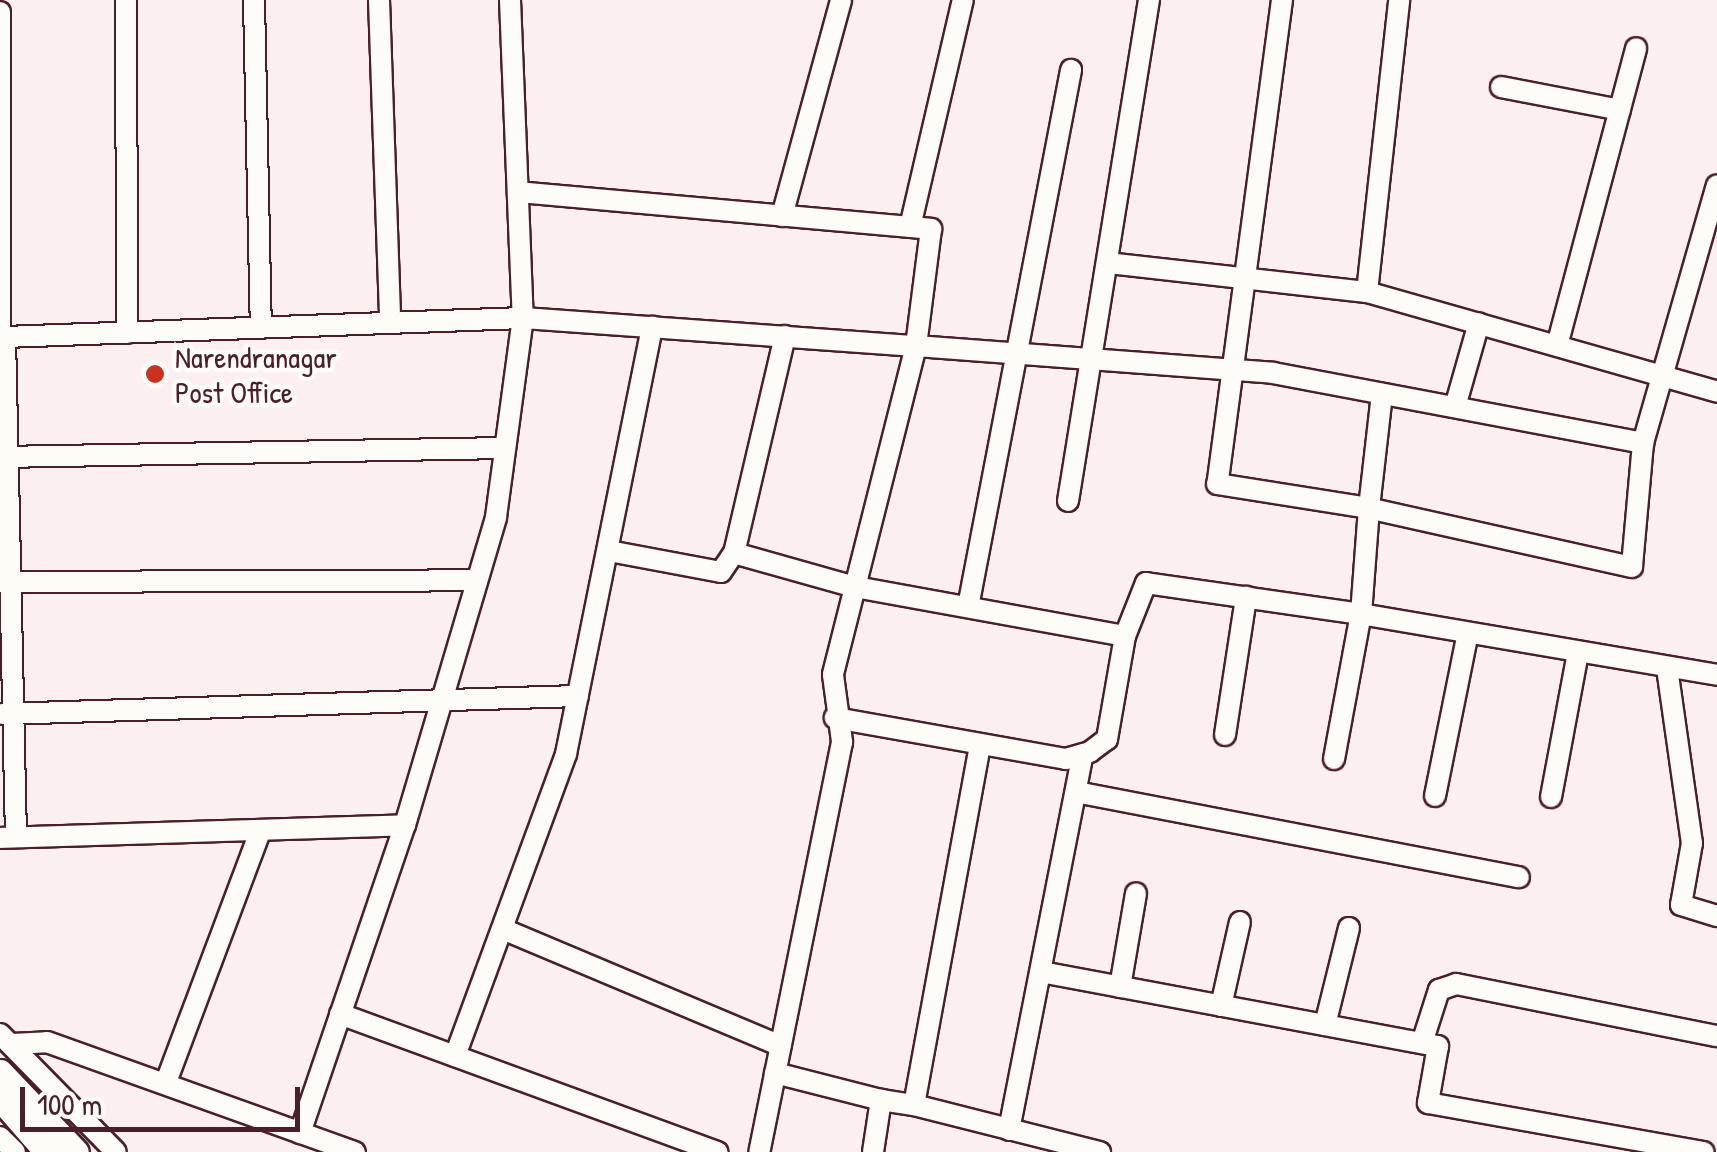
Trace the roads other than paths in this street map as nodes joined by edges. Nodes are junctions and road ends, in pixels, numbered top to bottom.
1 (126, 0) edge
2 (254, 0) edge
3 (379, 0) edge
4 (510, 0) edge
5 (841, 0) edge
6 (963, 0) edge
7 (1149, 0) edge
8 (1282, 0) edge
9 (1399, 0) edge
10 (0, 12) edge
11 (1636, 48) dead end
12 (1071, 70) dead end
13 (1500, 87) dead end
14 (1620, 110) junction
15 (1717, 185) edge
16 (518, 192) junction
17 (782, 216) junction
18 (910, 227) junction
19 (1108, 263) junction
20 (1246, 278) junction
21 (1367, 292) junction
22 (523, 318) junction
23 (390, 323) junction
24 (1479, 323) junction
25 (652, 327) junction
26 (262, 328) junction
27 (127, 333) junction
28 (785, 336) junction
29 (3, 337) edge
30 (1558, 342) junction
31 (916, 346) junction
32 (1016, 353) junction
33 (1088, 359) junction
34 (1226, 369) junction
35 (1668, 376) junction
36 (1717, 392) edge
37 (1382, 394) junction
38 (1455, 408) junction
39 (1643, 443) junction
40 (505, 448) junction
41 (2, 457) edge
42 (1068, 500) dead end
43 (1369, 508) junction
44 (609, 552) junction
45 (734, 552) junction
46 (477, 580) junction
47 (3, 581) edge
48 (855, 587) junction
49 (1246, 597) junction
50 (968, 607) junction
51 (1361, 614) junction
52 (1468, 633) junction
53 (1124, 636) junction
54 (1578, 653) junction
55 (1667, 668) junction
56 (1717, 675) edge
57 (578, 696) junction
58 (442, 700) junction
59 (6, 714) edge
60 (835, 718) junction
61 (1226, 735) dead end
62 (980, 744) junction
63 (1083, 754) junction
64 (1334, 758) dead end
65 (1076, 792) junction
66 (1434, 796) dead end
67 (1550, 797) dead end
68 (405, 825) junction
69 (259, 834) junction
70 (8, 838) edge
71 (1519, 876) dead end
72 (1136, 892) dead end
73 (1717, 916) edge
74 (1240, 922) dead end
75 (1349, 928) dead end
76 (504, 930) junction
77 (1040, 972) junction
78 (1120, 987) junction
79 (1221, 1006) junction
80 (340, 1014) junction
81 (1325, 1025) junction
82 (1717, 1036) edge
83 (6, 1039) edge
84 (1422, 1043) junction
85 (781, 1046) junction
86 (455, 1056) junction
87 (0, 1072) edge
88 (776, 1074) junction
89 (166, 1082) junction
90 (0, 1098) edge
91 (881, 1100) junction
92 (914, 1105) junction
93 (1010, 1130) junction
94 (300, 1133) junction
95 (0, 1137) edge
96 (15, 1152) edge
97 (47, 1152) edge
98 (76, 1152) edge
99 (116, 1152) edge
100 (355, 1152) edge
101 (718, 1152) edge
102 (760, 1152) edge
103 (873, 1152) edge
104 (1100, 1152) edge
105 (1704, 1152) edge

1 - 27 street
2 - 26 street
3 - 23 street
4 - 16 street
5 - 17 street
6 - 18 street
7 - 19 street
8 - 20 street
9 - 21 street
10 - 29 street
11 - 14 street
12 - 32 street
13 - 14 street
14 - 30 street
15 - 35 street
16 - 17 street
16 - 22 street
17 - 18 street
18 - 31 street
19 - 20 street
19 - 33 street
20 - 21 street
20 - 34 street
21 - 24 street
22 - 23 street
22 - 25 street
22 - 40 street
23 - 26 street
24 - 30 street
24 - 38 street
25 - 28 street
25 - 44 street
26 - 27 street
27 - 29 street
28 - 31 street
28 - 45 street
29 - 41 street
30 - 35 street
31 - 32 street
31 - 48 street
32 - 33 street
32 - 50 street
33 - 34 street
33 - 42 street
34 - 37 street
34 - 43 street
35 - 36 street
35 - 39 street
37 - 38 street
37 - 43 street
38 - 39 street
39 - 43 street
40 - 41 street
40 - 46 street
41 - 47 street
43 - 51 street
44 - 45 street
44 - 57 street
45 - 48 street
46 - 47 street
46 - 58 street
47 - 59 street
48 - 50 street
48 - 60 street
49 - 51 street
49 - 53 street
49 - 61 street
50 - 53 street
51 - 52 street
51 - 64 street
52 - 54 street
52 - 66 street
53 - 63 street
54 - 55 street
54 - 67 street
55 - 56 street
55 - 73 street
57 - 58 street
57 - 76 street
58 - 59 street
58 - 68 street
59 - 70 street
60 - 62 street
60 - 85 street
62 - 63 street
62 - 92 street
63 - 65 street
65 - 71 street
65 - 77 street
68 - 69 street
68 - 80 street
69 - 70 street
69 - 89 street
72 - 78 street
74 - 79 street
75 - 81 street
76 - 85 street
76 - 86 street
77 - 78 street
77 - 93 street
78 - 79 street
79 - 81 street
80 - 86 street
80 - 94 street
81 - 84 street
82 - 84 street
83 - 89 street
83 - 99 street
84 - 105 street
85 - 88 street
86 - 101 street
87 - 98 main road
88 - 91 street
88 - 102 street
89 - 94 street
90 - 97 main road
91 - 92 street
91 - 103 street
92 - 93 street
93 - 104 street
94 - 100 street
95 - 96 street

